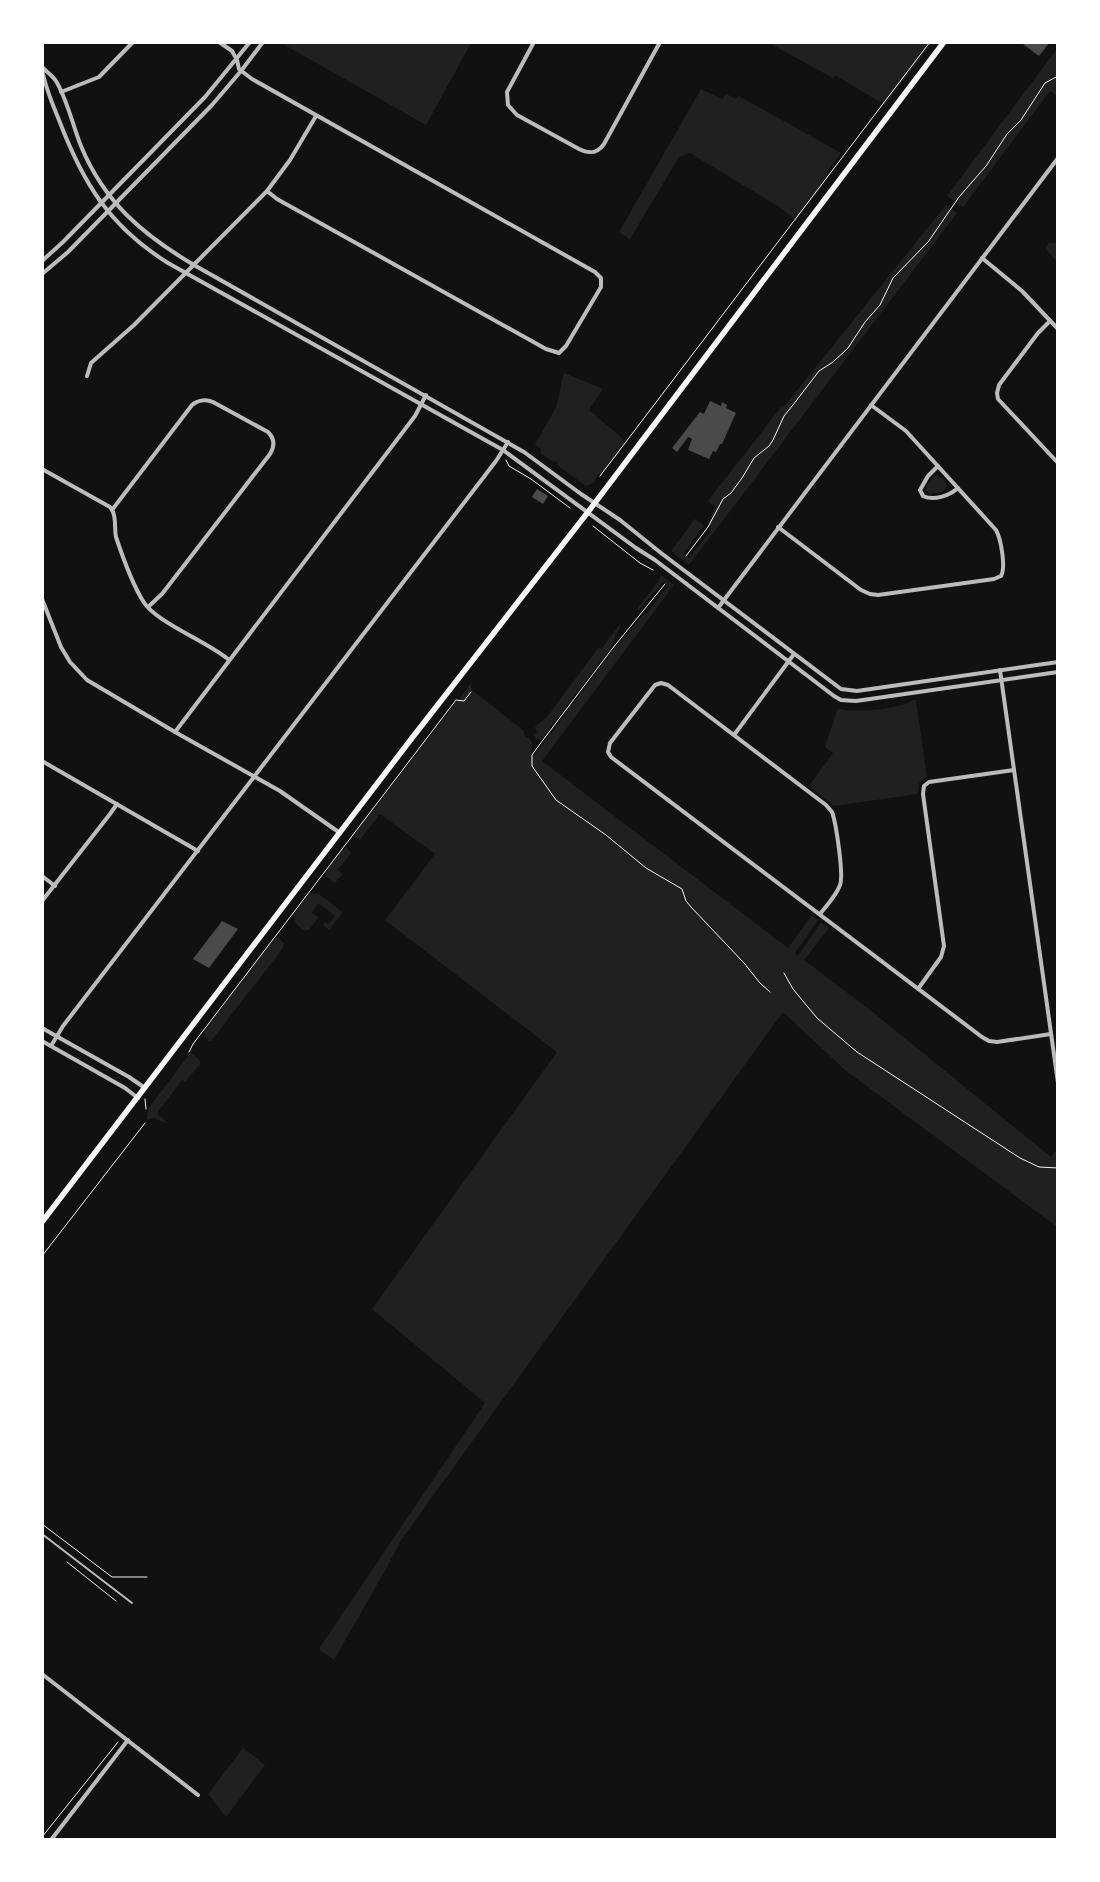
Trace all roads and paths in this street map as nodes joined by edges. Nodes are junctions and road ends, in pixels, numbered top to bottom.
1 (133, 42) edge
2 (219, 42) edge
3 (250, 42) edge
4 (263, 42) edge
5 (534, 42) edge
6 (660, 42) edge
7 (930, 42) edge
8 (944, 42) edge
9 (237, 60) junction
10 (42, 68) edge
11 (241, 71) junction
12 (1058, 76) edge
13 (61, 92) junction
14 (316, 116) junction
15 (1058, 158) edge
16 (267, 191) junction
17 (109, 195) junction
18 (101, 203) junction
19 (116, 203) junction
20 (108, 212) junction
21 (982, 258) junction
22 (42, 260) edge
23 (194, 265) junction
24 (187, 272) junction
25 (42, 274) edge
26 (1050, 321) junction
27 (1058, 329) edge
28 (87, 376) dead end
29 (426, 395) junction
30 (421, 404) junction
31 (871, 404) junction
32 (508, 442) junction
33 (503, 450) junction
34 (505, 459) dead end
35 (1058, 463) edge
36 (938, 466) junction
37 (42, 469) edge
38 (600, 476) dead end
39 (958, 488) junction
40 (595, 503) junction
41 (570, 508) dead end
42 (112, 510) junction
43 (588, 512) junction
44 (593, 526) dead end
45 (778, 527) junction
46 (686, 556) dead end
47 (653, 570) dead end
48 (665, 584) dead end
49 (42, 599) edge
50 (724, 600) junction
51 (148, 607) junction
52 (718, 608) junction
53 (794, 654) junction
54 (229, 660) junction
55 (788, 662) junction
56 (1058, 662) edge
57 (1000, 670) junction
58 (1058, 672) edge
59 (1001, 680) junction
60 (471, 692) dead end
61 (175, 732) junction
62 (734, 735) junction
63 (42, 761) edge
64 (1014, 770) junction
65 (255, 777) junction
66 (117, 804) junction
67 (340, 833) junction
68 (198, 851) junction
69 (42, 876) edge
70 (55, 886) junction
71 (42, 901) edge
72 (820, 914) junction
73 (784, 972) dead end
74 (918, 989) junction
75 (770, 992) dead end
76 (42, 1028) edge
77 (1050, 1034) junction
78 (57, 1036) junction
79 (42, 1041) edge
80 (51, 1046) junction
81 (189, 1052) dead end
82 (1058, 1083) edge
83 (145, 1088) junction
84 (138, 1098) junction
85 (145, 1123) dead end
86 (1058, 1168) edge
87 (42, 1222) edge
88 (42, 1256) edge
89 (42, 1524) edge
90 (42, 1534) edge
91 (67, 1562) dead end
92 (148, 1577) dead end
93 (116, 1601) dead end
94 (132, 1603) dead end
95 (42, 1674) edge
96 (128, 1740) junction
97 (116, 1743) dead end
98 (198, 1795) dead end
99 (42, 1838) edge
100 (50, 1840) edge

1 - 13 street
2 - 9 street
3 - 9 street
4 - 11 street
5 - 6 street
7 - 38 path
8 - 40 main road
9 - 11 street
9 - 17 street
10 - 13 street
10 - 18 street
11 - 14 street
11 - 19 street
12 - 46 path
13 - 17 street
14 - 16 street
14 - 16 street
15 - 21 street
16 - 23 street
17 - 18 street
17 - 19 street
18 - 20 street
18 - 22 street
19 - 20 street
19 - 23 street
20 - 24 street
20 - 25 street
21 - 26 street
21 - 31 street
23 - 24 street
23 - 29 street
24 - 28 street
24 - 30 street
26 - 27 street
26 - 35 street
29 - 30 street
29 - 32 street
30 - 33 street
30 - 54 street
31 - 36 street
31 - 45 street
32 - 33 street
32 - 40 street
33 - 43 street
33 - 65 street
34 - 41 path
36 - 39 street
36 - 39 street
37 - 42 street
39 - 45 street
40 - 43 main road
40 - 50 street
42 - 51 street
42 - 51 street
43 - 52 street
43 - 67 main road
44 - 47 path
45 - 50 street
48 - 75 path
49 - 61 street
50 - 52 street
50 - 53 street
51 - 54 street
52 - 55 street
53 - 55 street
53 - 57 street
54 - 61 street
55 - 59 street
55 - 62 street
56 - 57 street
57 - 59 street
58 - 59 street
59 - 64 street
60 - 81 path
61 - 65 street
62 - 72 street
62 - 72 street
63 - 66 street
64 - 74 street
64 - 77 street
65 - 67 street
65 - 68 street
66 - 68 street
66 - 70 street
67 - 83 main road
68 - 78 street
69 - 70 street
70 - 71 street
72 - 74 street
73 - 86 path
74 - 77 street
76 - 78 street
77 - 82 street
78 - 80 street
78 - 83 street
79 - 80 street
80 - 84 street
83 - 84 main road
84 - 87 main road
85 - 88 path
89 - 92 path
90 - 94 lane
91 - 93 path
95 - 96 street
96 - 98 street
96 - 100 street
97 - 99 path

